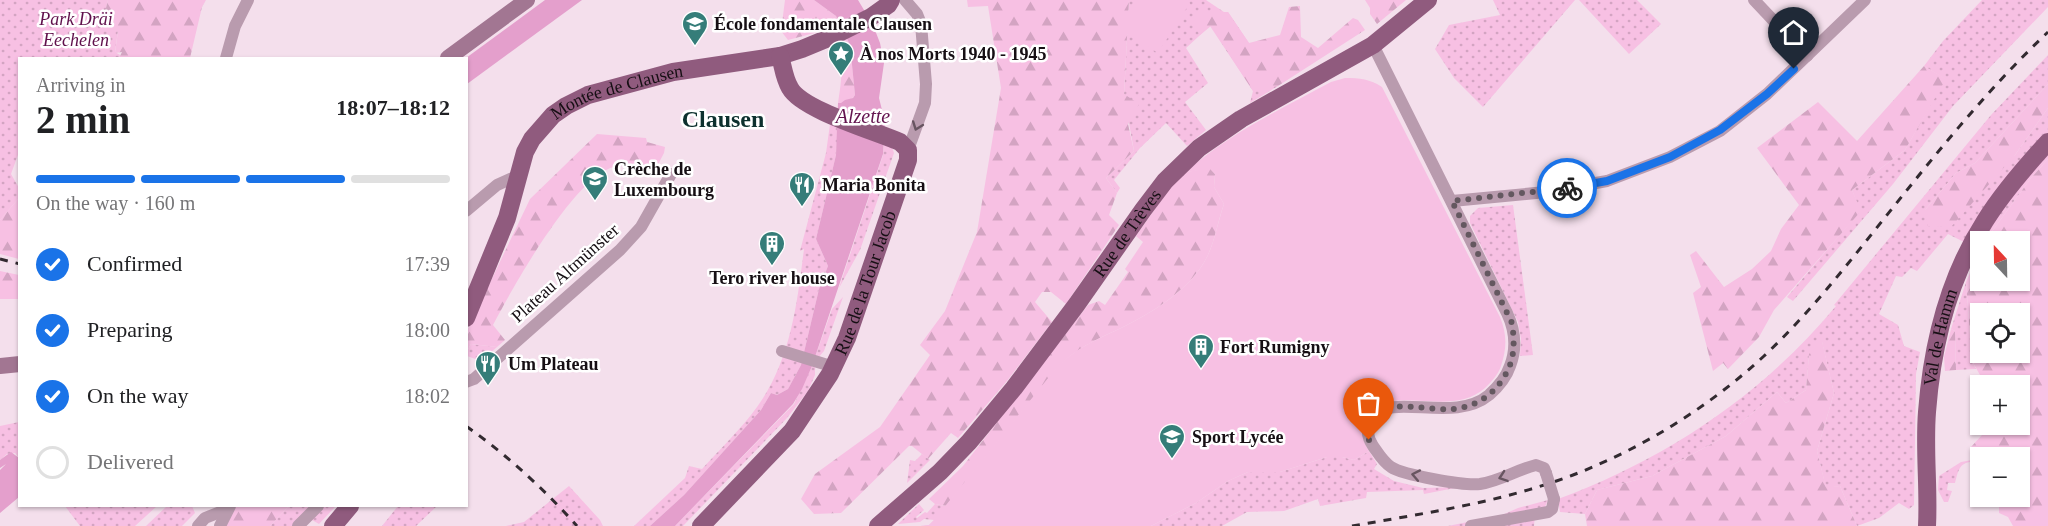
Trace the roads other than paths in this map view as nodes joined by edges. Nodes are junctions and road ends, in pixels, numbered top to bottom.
1 (248, 0) edge
2 (526, 0) edge
3 (891, 0) edge
4 (905, 0) edge
5 (1428, 0) edge
6 (1754, 0) edge
7 (1865, 0) edge
8 (509, 5) edge
9 (1373, 45) junction
10 (780, 56) junction
11 (1807, 56) junction
12 (226, 57) edge
13 (448, 57) edge
14 (2048, 142) edge
15 (908, 150) junction
16 (671, 174) dead end
17 (517, 176) junction
18 (1452, 201) junction
19 (468, 209) edge
20 (468, 313) edge
21 (783, 351) dead end
22 (18, 364) edge
23 (825, 364) junction
24 (0, 366) edge
25 (468, 381) edge
26 (229, 507) edge
27 (317, 507) edge
28 (349, 507) edge
29 (198, 526) edge
30 (220, 526) edge
31 (298, 526) edge
32 (333, 526) edge
33 (701, 526) edge
34 (878, 526) edge
35 (1471, 526) edge
36 (1927, 526) edge

1 - 12 street
2 - 8 main road
3 - 10 main road, Montée de Clausen
4 -> 15 street, Rue de la Tour Jacob
5 - 9 main road, Rue de Trèves
6 - 11 street
7 - 11 street
8 - 13 main road
9 - 18 street
9 - 34 main road, Rue de Trèves
10 - 15 main road
10 - 17 main road, Montée de Clausen
11 - 18 street
14 - 36 main road, Val de Hamm
15 - 23 main road, Rue de la Tour Jacob
16 - 25 street, Plateau Altmünster
17 - 19 street
17 - 20 main road, Montée de Clausen
35 -> 18 street, bridge
21 - 23 street
22 - 24 main road
23 - 33 main road, Rue de la Tour Jacob
26 - 29 street
26 - 30 street
27 - 31 street
28 - 32 main road

